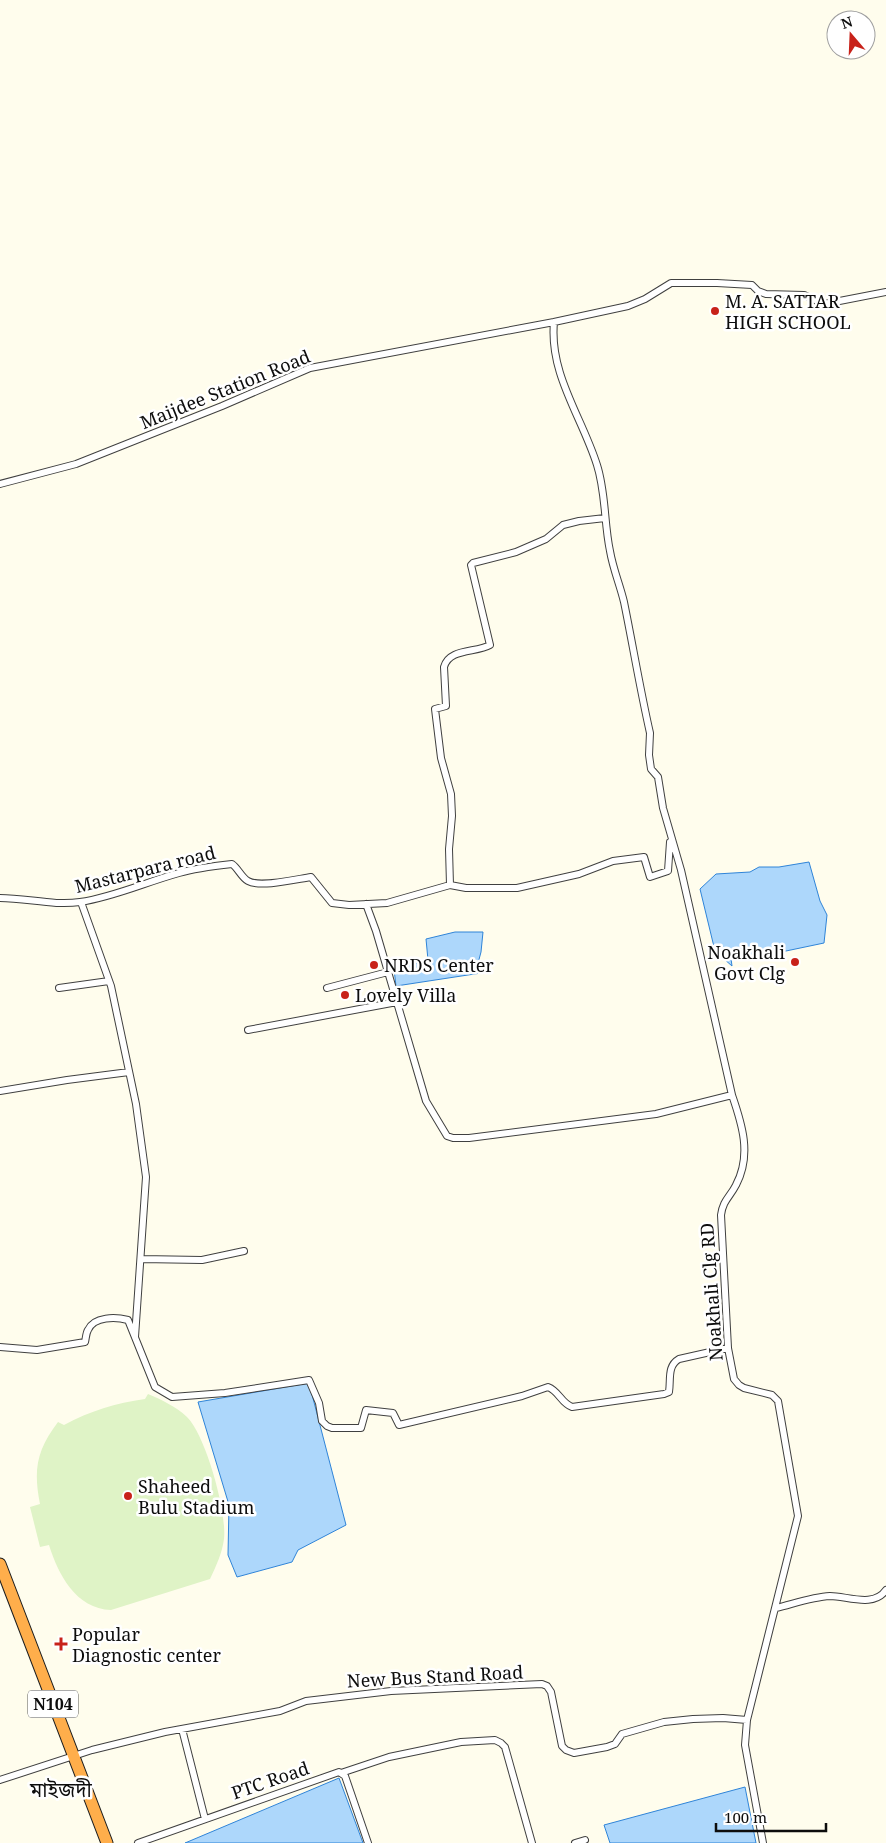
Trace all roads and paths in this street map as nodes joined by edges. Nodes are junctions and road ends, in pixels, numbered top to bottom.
1 (886, 292) edge
2 (554, 322) junction
3 (0, 484) edge
4 (605, 518) junction
5 (670, 836) junction
6 (450, 885) junction
7 (0, 898) edge
8 (81, 902) junction
9 (366, 904) junction
10 (388, 972) junction
11 (109, 981) junction
12 (58, 988) dead end
13 (328, 988) dead end
14 (397, 1002) junction
15 (248, 1030) dead end
16 (129, 1072) junction
17 (0, 1090) edge
18 (732, 1094) junction
19 (244, 1251) dead end
20 (141, 1259) junction
21 (135, 1338) junction
22 (0, 1347) edge
23 (728, 1348) junction
24 (0, 1564) edge
25 (886, 1590) edge
26 (776, 1608) junction
27 (747, 1720) junction
28 (182, 1729) junction
29 (73, 1755) junction
30 (341, 1773) junction
31 (0, 1780) edge
32 (205, 1819) junction
33 (586, 1840) dead end
34 (107, 1843) edge
35 (138, 1843) edge
36 (368, 1843) edge
37 (532, 1843) edge
38 (575, 1843) edge
39 (763, 1843) edge

1 - 2 street, Maijdee Station Road
2 - 3 street, Maijdee Station Road
2 - 4 street
4 - 5 street
4 - 6 street
5 - 6 street, Mastarpara road
5 - 18 street, Noakhali Clg RD
6 - 9 street, Mastarpara road
7 - 8 street, Mastarpara road
8 - 9 street, Mastarpara road
8 - 11 street
9 - 10 street
10 - 13 street
10 - 14 street
11 - 12 street
11 - 16 street
14 - 15 street
14 - 18 street
16 - 17 street
16 - 20 street
18 - 23 street, Noakhali Clg RD
19 - 20 street
20 - 21 street
21 - 22 street
21 - 23 street
23 - 26 street, Noakhali Clg RD
24 - 29 highway, N104
25 - 26 street
26 - 27 street, Noakhali Clg RD
27 - 28 street, New Bus Stand Road
27 - 39 street, Noakhali Clg RD
28 - 29 street, New Bus Stand Road
28 - 32 street
29 - 31 street, New Bus Stand Road
29 - 34 highway, N104
30 - 32 street, PTC Road
30 - 36 street
30 - 37 street, PTC Road
32 - 35 street, PTC Road
33 - 38 street

